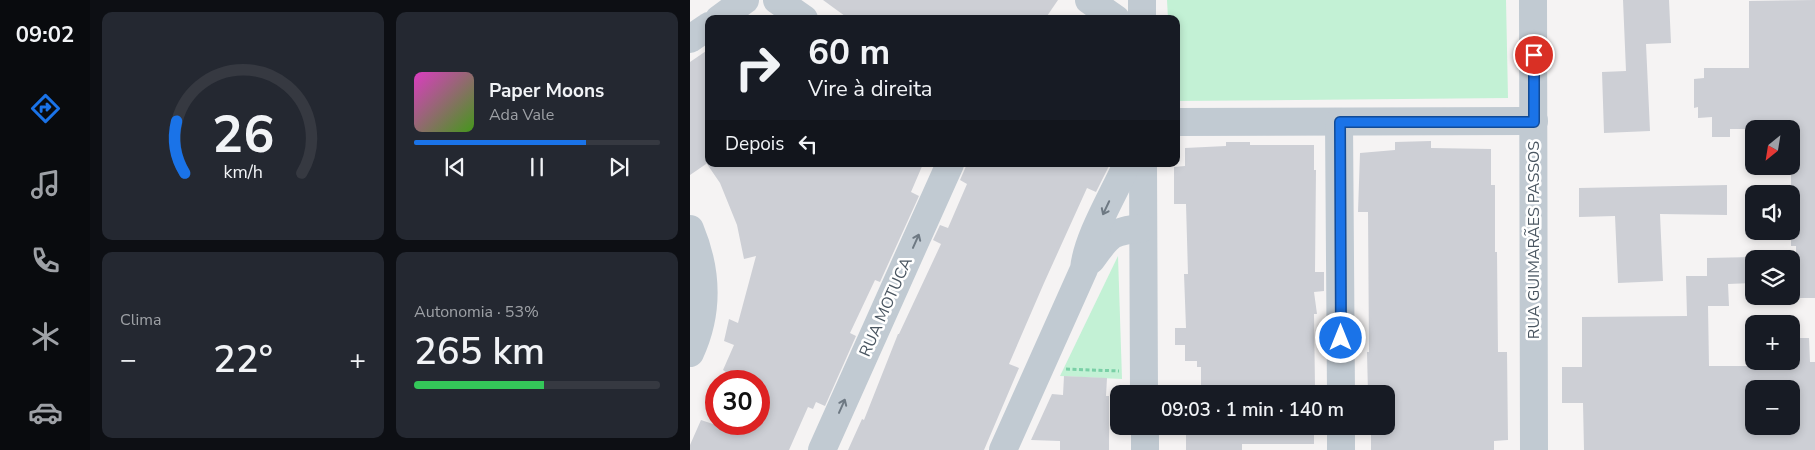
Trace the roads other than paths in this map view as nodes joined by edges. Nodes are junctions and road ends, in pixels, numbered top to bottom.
1 (745, 0) edge
2 (777, 0) edge
3 (1089, 0) edge
4 (1142, 0) edge
5 (1533, 0) edge
6 (724, 15) edge
7 (798, 15) edge
8 (1110, 15) edge
9 (1142, 15) edge
10 (705, 29) edge
11 (690, 39) edge
12 (1180, 122) edge
13 (1340, 122) junction
14 (1534, 122) junction
15 (949, 167) edge
16 (1126, 167) edge
17 (1143, 167) edge
18 (1142, 228) junction
19 (690, 230) edge
20 (1084, 269) junction
21 (690, 353) edge
22 (1144, 385) edge
23 (1341, 385) edge
24 (1145, 435) edge
25 (1341, 435) edge
26 (822, 450) edge
27 (1003, 450) edge
28 (1145, 450) edge
29 (1341, 450) edge
30 (1534, 450) edge

1 - 6 street
2 - 7 street
3 - 8 street
4 - 9 street
5 - 14 street, RUA GUIMARÃES PASSOS
10 - 11 street
12 - 13 street
13 - 14 street
13 - 23 street
14 - 30 street, RUA GUIMARÃES PASSOS
26 -> 15 street, RUA MOTUCA
16 -> 20 street
17 - 18 street
18 - 20 street
18 - 22 street
19 - 21 street
20 - 27 street
24 - 28 street
25 - 29 street

